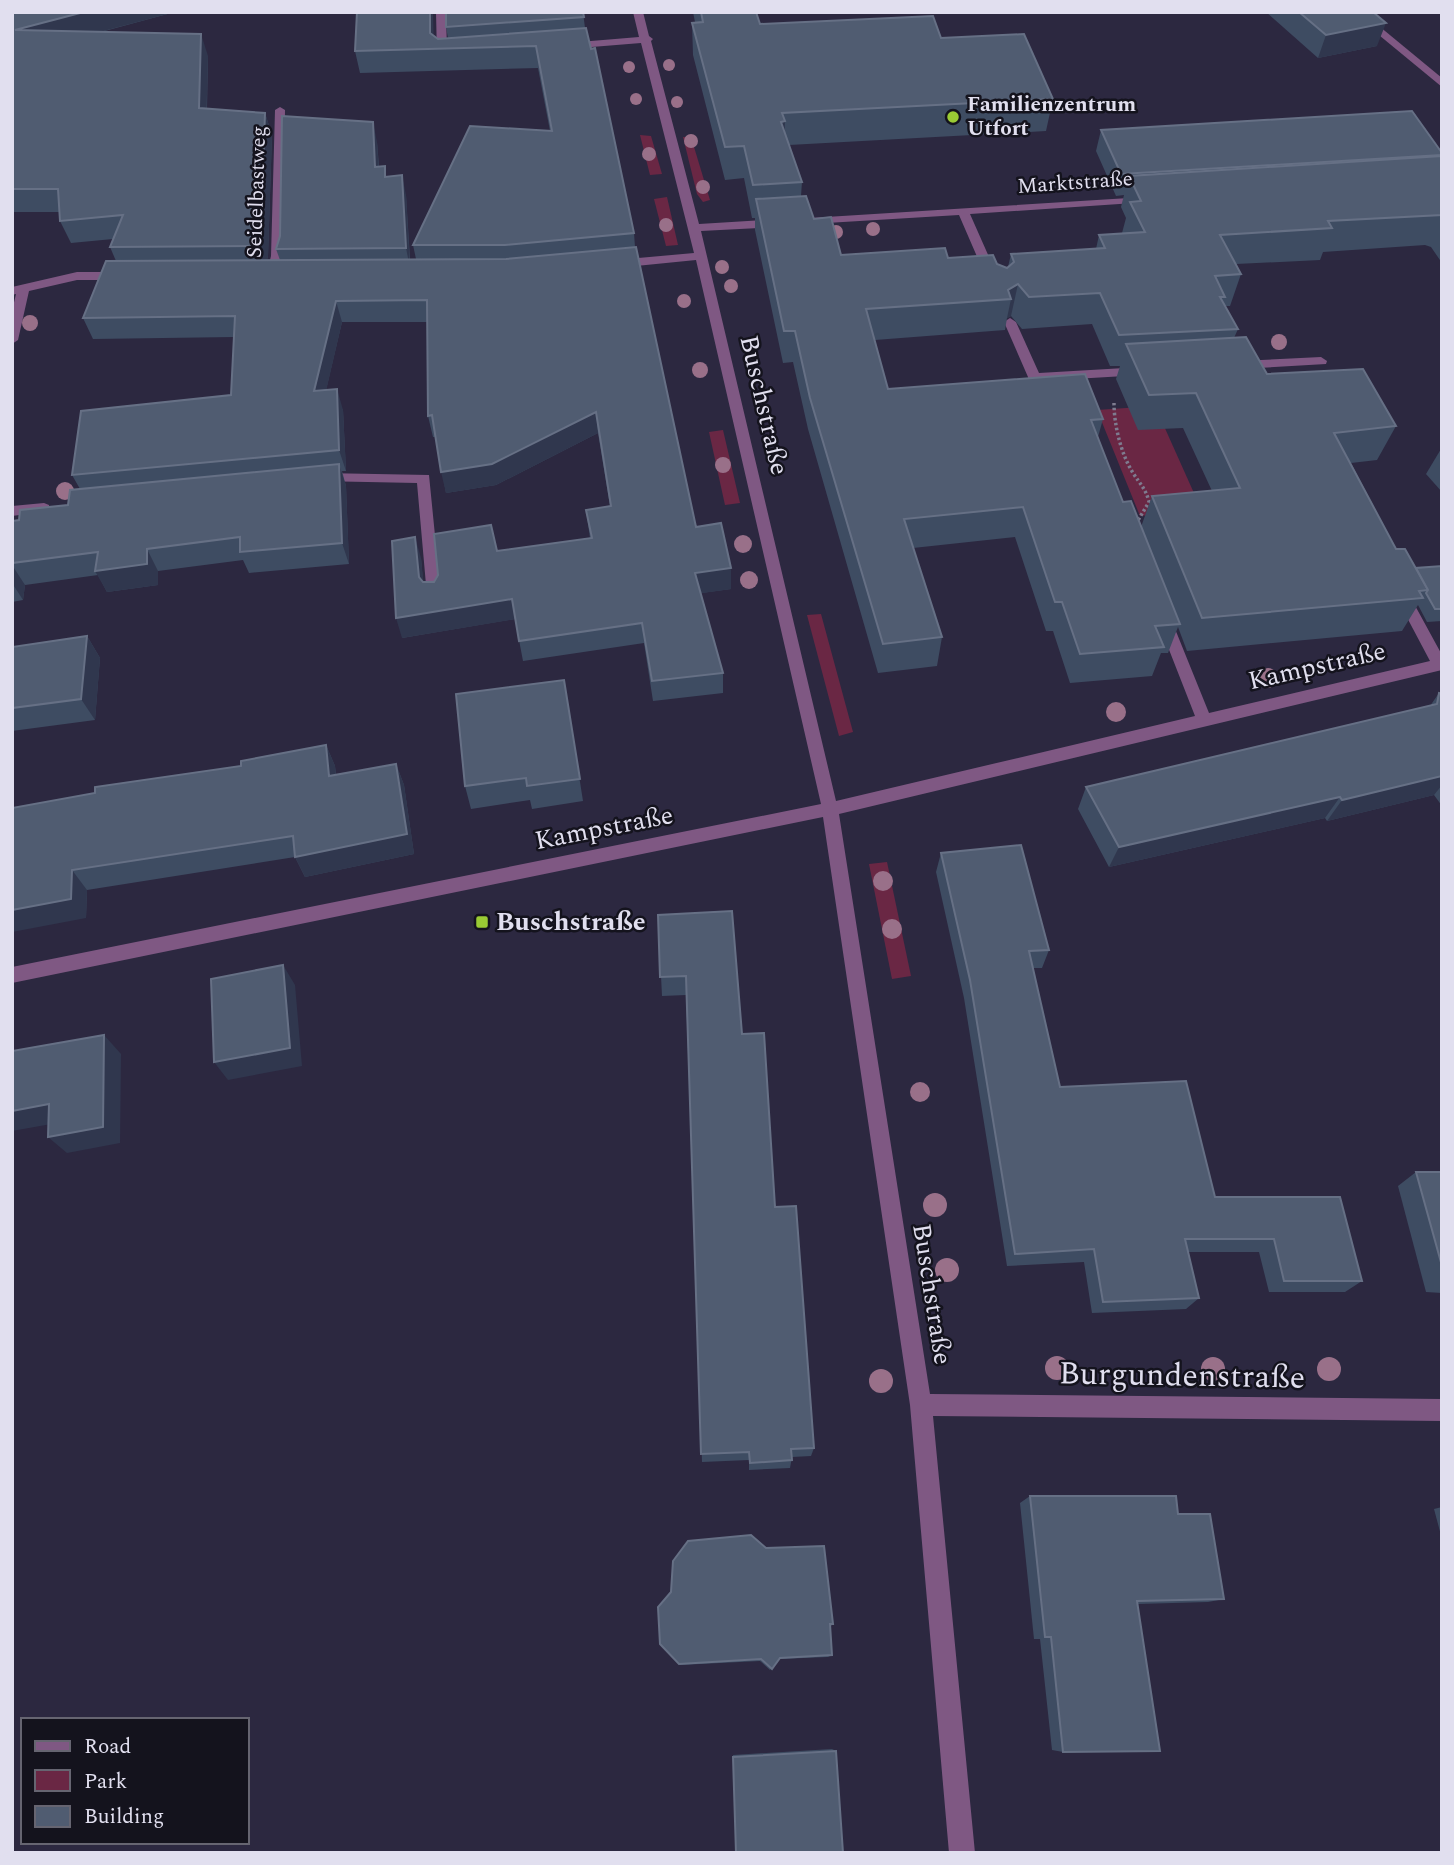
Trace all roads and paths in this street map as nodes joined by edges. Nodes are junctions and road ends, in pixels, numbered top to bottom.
1 (441, 12) edge
2 (638, 12) edge
3 (1356, 12) edge
4 (648, 39) junction
5 (552, 48) edge
6 (456, 54) edge
7 (1442, 84) edge
8 (279, 110) dead end
9 (1155, 199) edge
10 (963, 211) junction
11 (802, 221) edge
12 (788, 222) edge
13 (694, 228) junction
14 (700, 257) junction
15 (604, 265) edge
16 (133, 276) edge
17 (258, 276) edge
18 (272, 276) junction
19 (285, 276) edge
20 (18, 290) edge
21 (999, 293) edge
22 (1010, 322) edge
23 (12, 340) edge
24 (1321, 361) dead end
25 (1228, 366) edge
26 (1162, 370) edge
27 (1096, 373) junction
28 (1034, 377) junction
29 (1023, 396) edge
30 (312, 479) edge
31 (53, 507) edge
32 (12, 511) edge
33 (1131, 532) edge
34 (1392, 577) edge
35 (433, 596) edge
36 (1159, 605) edge
37 (1440, 664) edge
38 (1204, 720) junction
39 (830, 809) junction
40 (12, 975) edge
41 (921, 1405) junction
42 (1442, 1410) edge
43 (962, 1853) edge

1 - 6 street
2 - 4 street, Buschstraße
3 - 7 street
4 - 5 street
4 - 13 street, Buschstraße
8 - 18 street, Seidelbastweg
9 - 10 street, Marktstraße
10 - 11 street, Marktstraße
10 - 21 street
12 - 13 street
13 - 14 street, Buschstraße
14 - 15 street
14 - 39 street, Buschstraße
16 - 20 street
17 - 18 street
18 - 19 street
20 - 23 street
22 - 28 street
24 - 25 street
26 - 27 street
27 - 28 street
27 - 33 path
28 - 29 street
30 - 35 street
31 - 32 street
34 - 37 street
36 - 38 street
37 - 38 street, Kampstraße
38 - 39 street, Kampstraße
39 - 40 street, Kampstraße
39 - 41 street, Buschstraße
41 - 42 street, Burgundenstraße
41 - 43 street, Buschstraße

